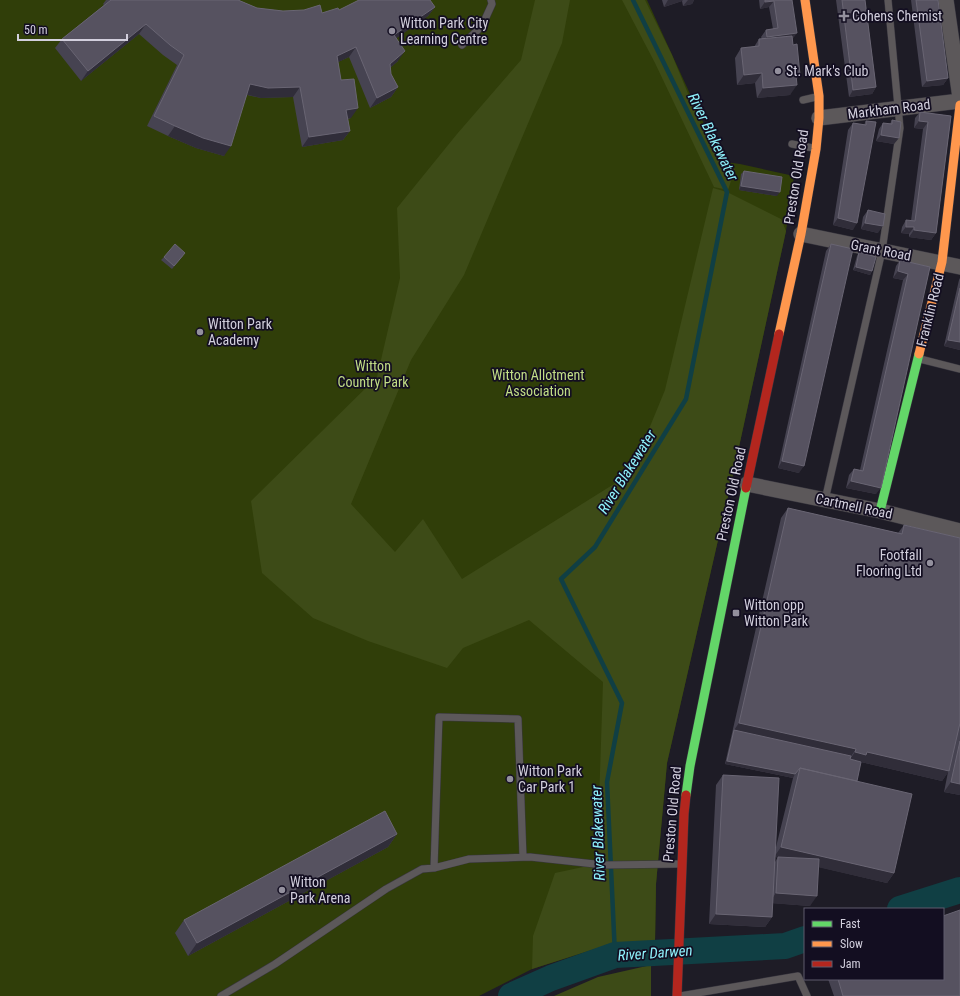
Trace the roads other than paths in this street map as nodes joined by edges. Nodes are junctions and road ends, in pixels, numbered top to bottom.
1 (491, 0) edge
2 (805, 0) edge
3 (888, 0) edge
4 (946, 0) edge
5 (462, 45) dead end
6 (819, 96) junction
7 (960, 98) edge
8 (803, 100) dead end
9 (960, 101) edge
10 (960, 105) edge
11 (898, 108) junction
12 (819, 118) junction
13 (792, 144) dead end
14 (816, 148) junction
15 (801, 234) junction
16 (882, 251) junction
17 (942, 262) junction
18 (960, 267) edge
19 (918, 358) junction
20 (960, 369) edge
21 (747, 484) junction
22 (825, 500) junction
23 (880, 511) junction
24 (960, 531) edge
25 (523, 857) junction
26 (682, 864) junction
27 (434, 868) junction
28 (221, 996) edge
29 (678, 996) edge
30 (807, 996) edge

1 - 5 lane
2 - 6 main road, Preston Old Road
3 - 11 lane
4 - 7 street
6 - 8 lane
6 - 12 main road, Preston Old Road
9 - 11 street, Markham Road
10 - 17 main road, Franklin Road
11 - 12 street, Markham Road
11 - 16 lane
12 - 14 main road, Preston Old Road
13 - 14 lane
14 - 15 main road, Preston Old Road
15 - 16 street, Grant Road
15 - 21 main road, Preston Old Road
16 - 17 street, Grant Road
16 - 22 lane
17 - 18 street, Grant Road
17 - 19 main road, Franklin Road
19 - 20 lane
19 - 23 main road, Franklin Road
21 - 22 street, Cartmell Road
21 - 26 main road, Preston Old Road
22 - 23 street, Cartmell Road
23 - 24 street, Cartmell Road
25 - 26 lane
25 - 27 lane
25 - 27 lane
26 - 29 main road, Preston Old Road
27 - 28 lane
29 - 30 lane

